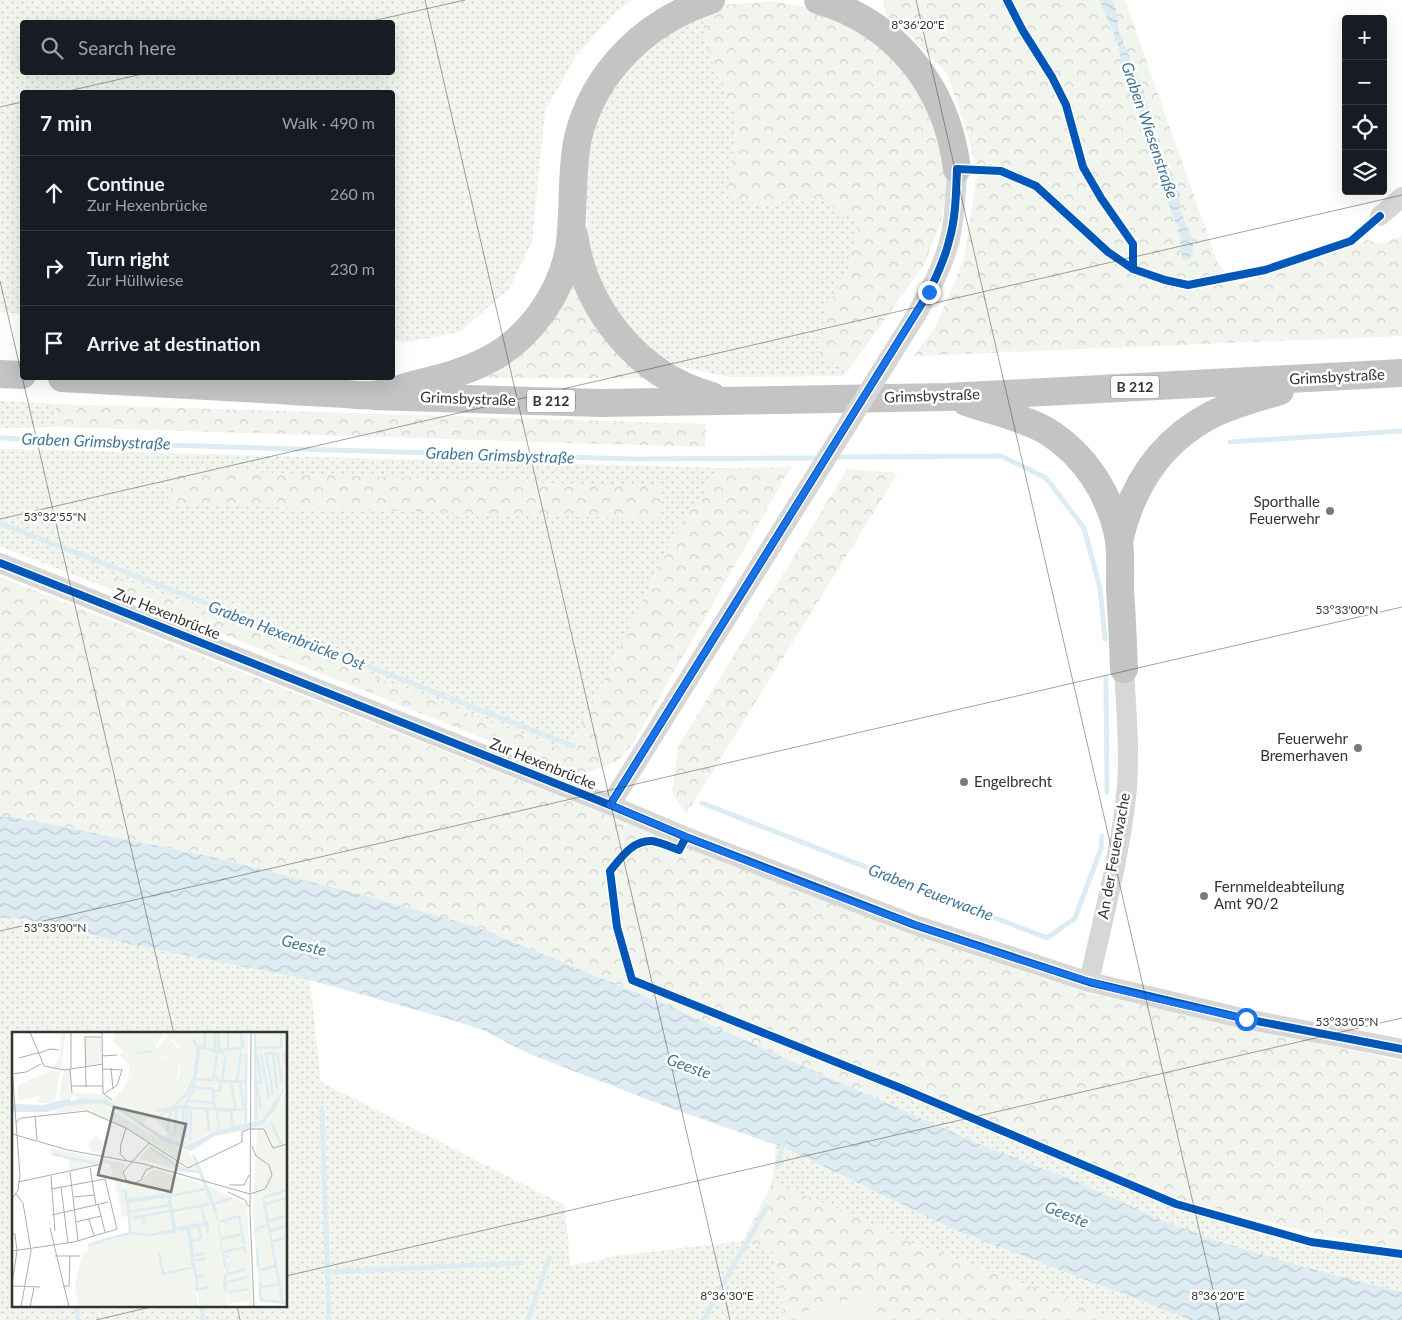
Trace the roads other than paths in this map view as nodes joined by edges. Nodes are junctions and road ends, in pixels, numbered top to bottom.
1 (711, 0) edge
2 (818, 0) edge
3 (957, 169) joint
4 (1402, 197) edge
5 (1380, 216) dead end
6 (572, 224) junction
7 (1402, 373) edge
8 (0, 374) edge
9 (20, 375) edge
10 (1322, 378) junction
11 (97, 380) edge
12 (373, 396) junction
13 (948, 397) junction
14 (730, 401) junction
15 (1119, 542) junction
16 (0, 563) edge
17 (1124, 669) joint
18 (610, 805) junction
19 (1089, 982) junction
20 (1402, 1050) edge

1 - 6 highway
2 - 3 highway
3 - 18 street, bridge
4 - 5 street
6 - 12 highway
6 - 14 highway
7 - 10 highway, Grimsbystraße / B 212
8 - 9 highway
10 - 13 highway, Grimsbystraße / B 212
10 - 15 highway
11 - 12 highway, B 212
12 - 14 highway, Grimsbystraße / B 212
13 - 14 highway, Grimsbystraße / B 212
13 - 15 highway
15 - 17 highway
16 - 18 street, Zur Hexenbrücke
17 - 19 street, An der Feuerwache
18 - 19 street, Zur Hexenbrücke
19 - 20 street, Zur Hexenbrücke

